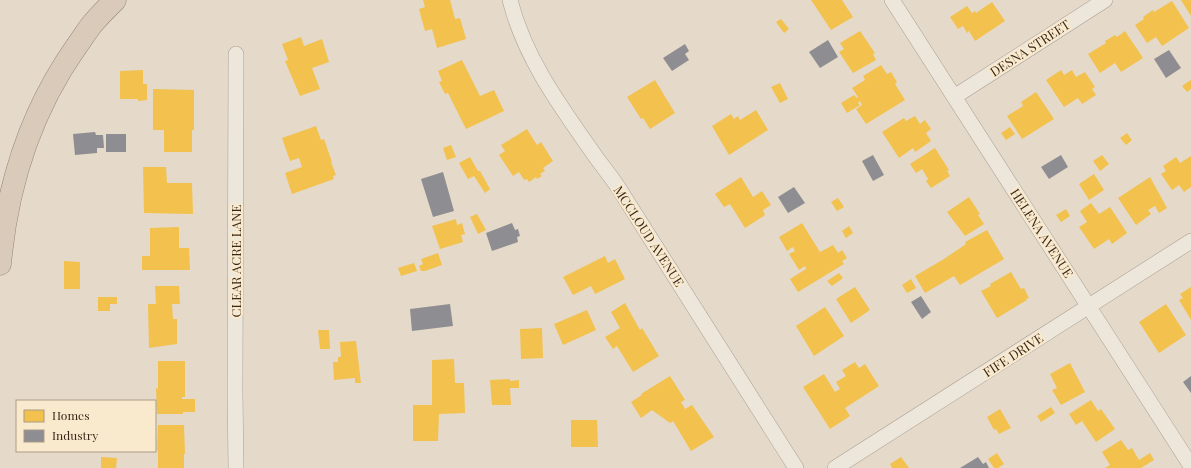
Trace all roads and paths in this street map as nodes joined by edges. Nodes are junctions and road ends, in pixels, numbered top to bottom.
1 (115, 0) edge
2 (510, 0) edge
3 (892, 0) edge
4 (1105, 0) edge
5 (236, 54) dead end
6 (954, 97) junction
7 (1191, 241) edge
8 (0, 264) edge
9 (1089, 307) junction
10 (1191, 466) edge
11 (236, 468) edge
12 (796, 468) edge
13 (835, 468) edge

1 - 8 highway
2 - 12 street, MCCLOUD AVENUE
3 - 6 street, HELENA AVENUE
4 - 6 street, DESNA STREET
5 - 11 street, CLEAR ACRE LANE
6 - 9 street, HELENA AVENUE
7 - 9 street, FIFE DRIVE
9 - 10 street, HELENA AVENUE
9 - 13 street, FIFE DRIVE

